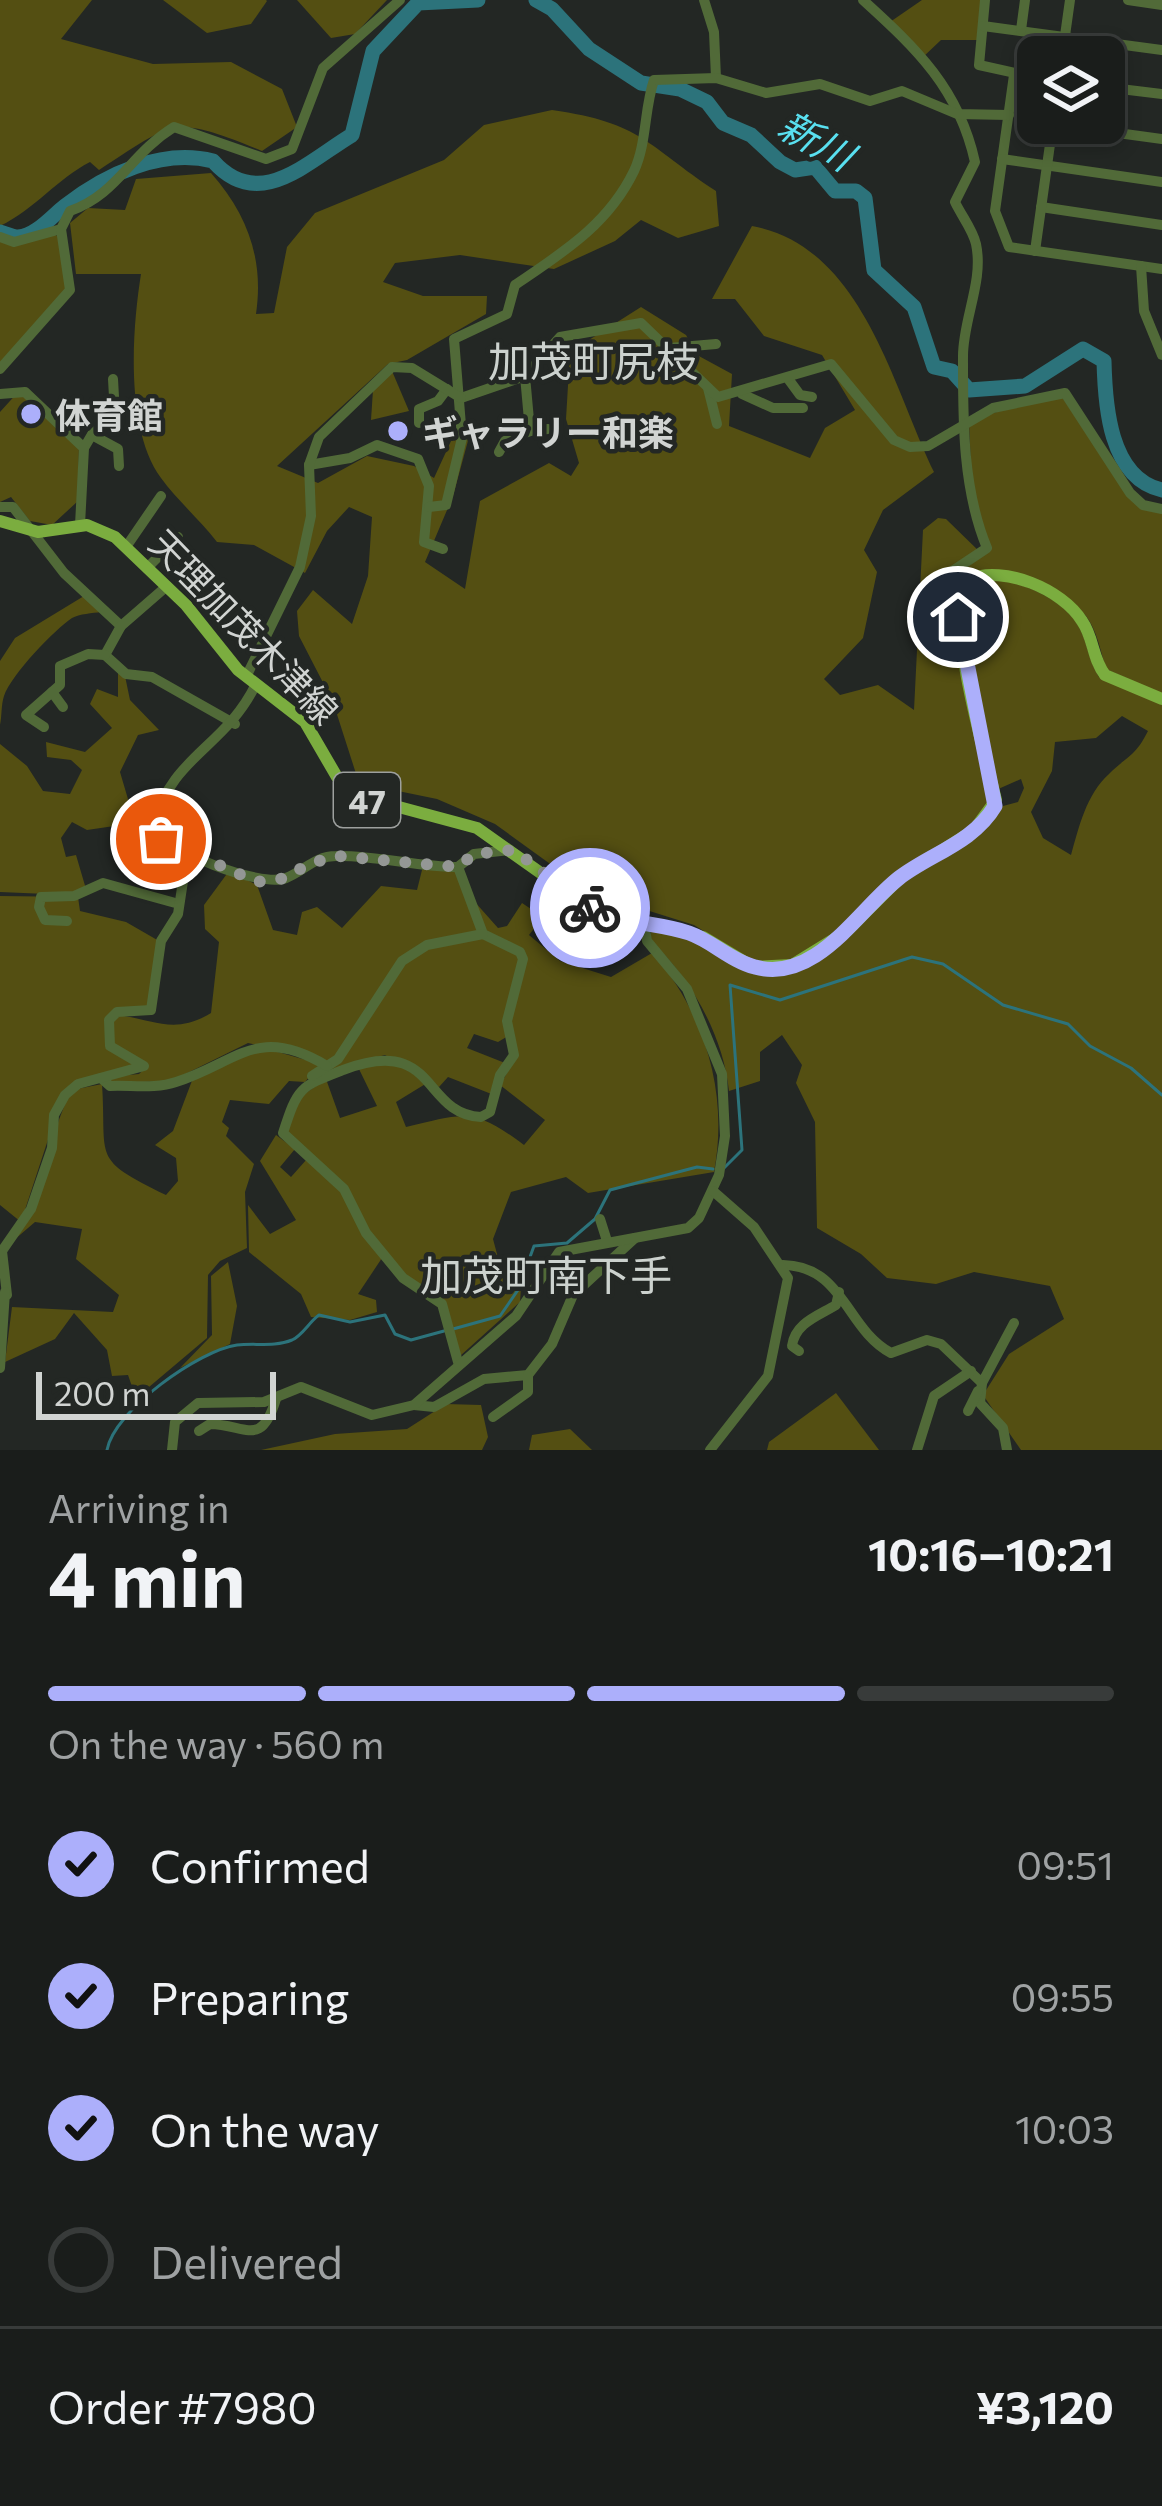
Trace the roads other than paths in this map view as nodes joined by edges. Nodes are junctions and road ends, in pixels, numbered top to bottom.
1 (400, 0) edge
2 (704, 0) edge
3 (863, 0) edge
4 (985, 0) edge
5 (1025, 0) edge
6 (1070, 0) edge
7 (1128, 0) edge
8 (1162, 5) edge
9 (983, 26) junction
10 (1021, 30) junction
11 (1065, 36) joint
12 (1125, 45) edge
13 (1162, 50) edge
14 (1014, 75) junction
15 (1017, 75) edge
16 (716, 78) junction
17 (1125, 90) edge
18 (1162, 94) edge
19 (964, 115) junction
20 (1009, 116) junction
21 (1125, 134) edge
22 (1162, 139) edge
23 (1049, 144) edge
24 (1002, 159) junction
25 (1046, 166) junction
26 (1162, 182) edge
27 (1041, 207) junction
28 (1162, 225) edge
29 (61, 230) junction
30 (0, 237) edge
31 (1034, 251) junction
32 (1142, 266) junction
33 (1162, 269) edge
34 (716, 344) dead end
35 (669, 349) junction
36 (1162, 355) edge
37 (0, 369) edge
38 (720, 372) dead end
39 (750, 372) dead end
40 (525, 376) junction
41 (113, 379) dead end
42 (789, 380) junction
43 (706, 382) junction
44 (447, 389) junction
45 (756, 389) junction
46 (0, 394) edge
47 (742, 394) junction
48 (461, 398) junction
49 (968, 421) junction
50 (419, 423) dead end
51 (717, 424) dead end
52 (548, 429) dead end
53 (530, 431) junction
54 (92, 435) junction
55 (84, 448) junction
56 (499, 452) dead end
57 (309, 465) junction
58 (119, 466) dead end
59 (161, 496) dead end
60 (0, 506) edge
61 (430, 507) junction
62 (1162, 509) edge
63 (0, 521) edge
64 (80, 524) junction
65 (38, 532) junction
66 (178, 537) dead end
67 (126, 547) junction
68 (443, 549) dead end
69 (148, 568) junction
70 (167, 586) junction
71 (956, 602) junction
72 (121, 626) junction
73 (105, 655) junction
74 (251, 681) junction
75 (52, 692) junction
76 (1162, 699) edge
77 (63, 707) dead end
78 (235, 724) junction
79 (44, 727) dead end
80 (514, 850) junction
81 (187, 855) junction
82 (458, 867) junction
83 (179, 904) junction
84 (67, 921) dead end
85 (644, 923) junction
86 (483, 934) junction
87 (327, 1066) junction
88 (101, 1078) junction
89 (308, 1082) junction
90 (713, 1191) junction
91 (600, 1219) dead end
92 (638, 1236) junction
93 (6, 1240) edge
94 (608, 1241) junction
95 (783, 1265) junction
96 (4, 1289) edge
97 (839, 1292) junction
98 (1014, 1323) dead end
99 (799, 1351) dead end
100 (458, 1362) junction
101 (0, 1368) edge
102 (970, 1371) junction
103 (528, 1375) junction
104 (982, 1383) junction
105 (275, 1399) junction
106 (414, 1405) junction
107 (968, 1411) dead end
108 (493, 1417) dead end
109 (199, 1430) dead end
110 (172, 1450) edge
111 (710, 1450) edge
112 (917, 1450) edge
113 (1007, 1450) edge

1 - 29 street
2 - 16 street
3 - 19 street
4 - 9 street
5 - 10 street
6 - 11 street
7 - 8 street
9 - 10 street
9 - 14 street
10 - 11 street
12 - 13 street
14 - 15 street
14 - 20 street
16 - 19 street
16 - 48 street
17 - 18 street
19 - 20 street
19 - 49 street
20 - 24 street
21 - 22 street
23 - 25 street
24 - 25 street
24 - 31 street
25 - 26 street
25 - 27 street
27 - 28 street
27 - 31 street
29 - 30 street
29 - 37 street
31 - 32 street
32 - 33 street
32 - 36 street
34 - 35 street
35 - 40 street
35 - 43 street
38 - 43 street
39 - 45 street
40 - 48 street
40 - 53 street
41 - 54 street
42 - 45 street
42 - 47 street
42 - 49 street
43 - 47 street
43 - 51 street
44 - 48 street
44 - 50 street
44 - 57 street
45 - 47 street
46 - 55 street
48 - 61 street
49 - 62 street
49 - 71 street
52 - 53 street
53 - 56 street
54 - 55 street
54 - 58 street
55 - 64 street
57 - 61 street
57 - 74 street
59 - 67 street
60 - 65 street
61 - 68 street
63 - 65 main road
64 - 65 main road
64 - 67 main road, 天理加茂木津線 / 47
65 - 72 street
66 - 69 street
67 - 69 main road, 天理加茂木津線 / 47
69 - 70 main road, 天理加茂木津線 / 47
70 - 72 street
70 - 74 main road, 天理加茂木津線 / 47
71 - 76 main road
71 - 85 main road, 天理加茂木津線 / 47
72 - 73 street
73 - 75 street
73 - 78 street
74 - 78 street
74 - 80 main road, 天理加茂木津線 / 47
75 - 77 street
75 - 79 street
78 - 81 street
80 - 82 street
80 - 85 main road, 天理加茂木津線 / 47
81 - 82 street
81 - 83 street
82 - 86 street
83 - 84 street
83 - 88 street
85 - 90 street
86 - 87 street
86 - 89 street
87 - 88 street
87 - 89 street
88 - 93 street
89 - 100 street
90 - 92 street
90 - 95 street
91 - 94 street
92 - 94 street
92 - 103 street
93 - 96 street
94 - 100 street
95 - 97 street
95 - 111 street
96 - 101 street
97 - 99 street
97 - 102 street
98 - 104 street
100 - 106 street
102 - 104 street
102 - 112 street
103 - 106 street
103 - 108 street
104 - 107 street
104 - 113 street
105 - 106 street
105 - 109 street
105 - 110 street

